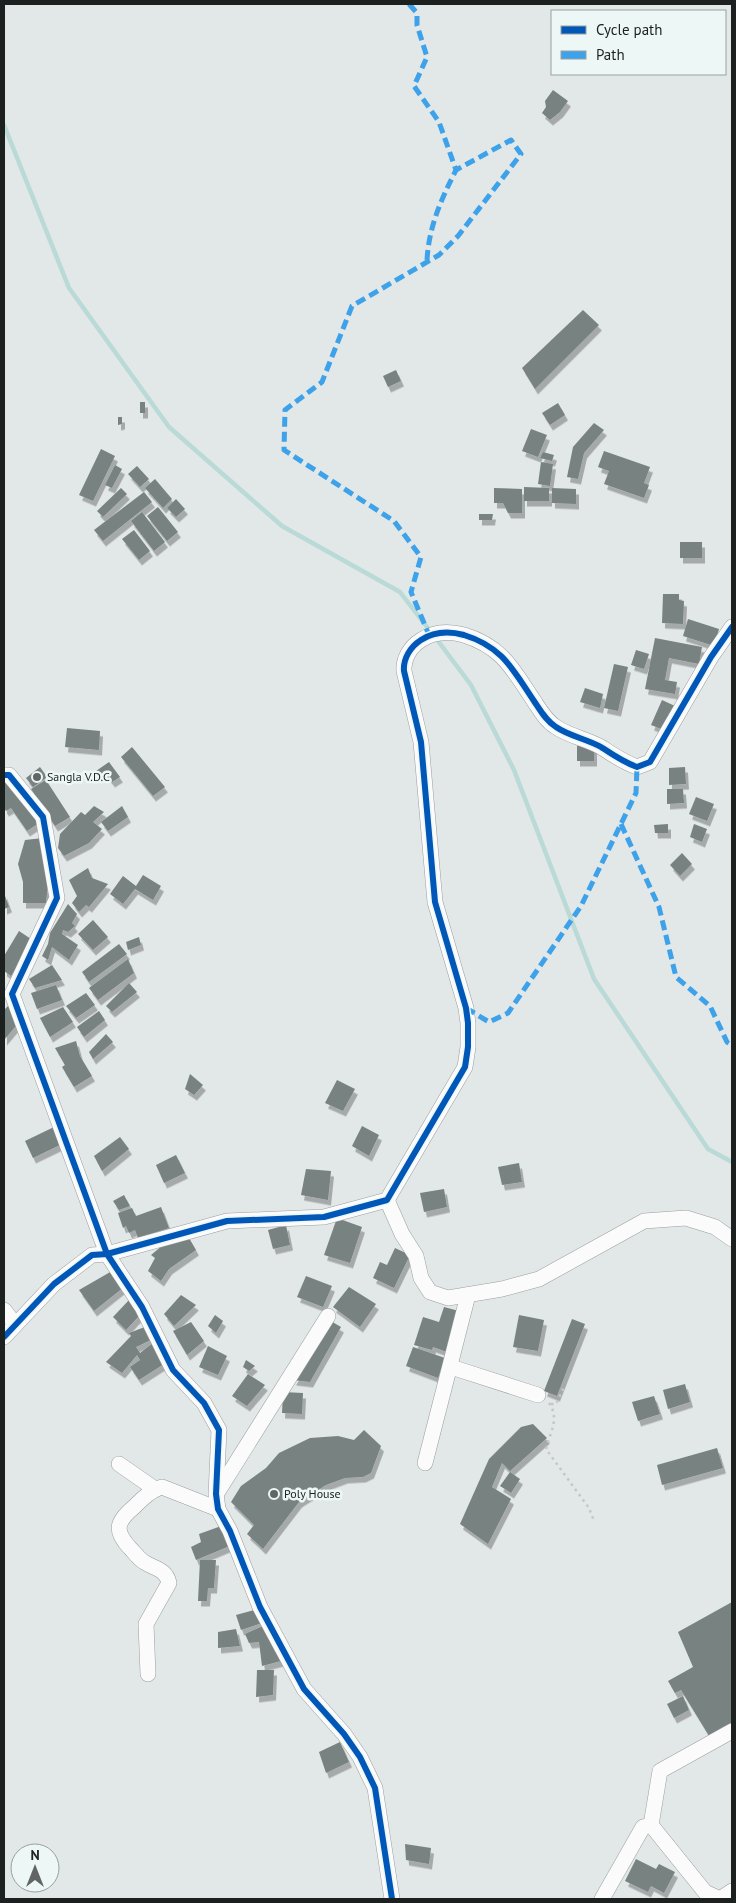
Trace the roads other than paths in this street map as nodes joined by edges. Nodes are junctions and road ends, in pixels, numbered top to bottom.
1 (732, 627) edge
2 (4, 775) edge
3 (387, 1200) junction
4 (732, 1239) edge
5 (107, 1254) junction
6 (468, 1295) junction
7 (4, 1310) edge
8 (328, 1316) dead end
9 (15, 1324) junction
10 (4, 1337) edge
11 (451, 1367) junction
12 (538, 1395) road end
13 (425, 1463) dead end
14 (119, 1464) dead end
15 (155, 1489) junction
16 (217, 1502) junction
17 (148, 1674) dead end
18 (732, 1731) edge
19 (651, 1826) junction
20 (732, 1891) edge
21 (392, 1899) edge
22 (602, 1899) edge
23 (720, 1899) edge

1 - 3 street
2 - 5 street
3 - 5 street
3 - 6 street
4 - 6 street
5 - 9 street
5 - 16 street
6 - 11 street
7 - 9 street
8 - 16 street
9 - 10 street
11 - 12 street
11 - 13 street
14 - 15 street
15 - 16 street
15 - 17 street
16 - 21 street
18 - 19 street
19 - 22 street
19 - 23 street
20 - 23 street

